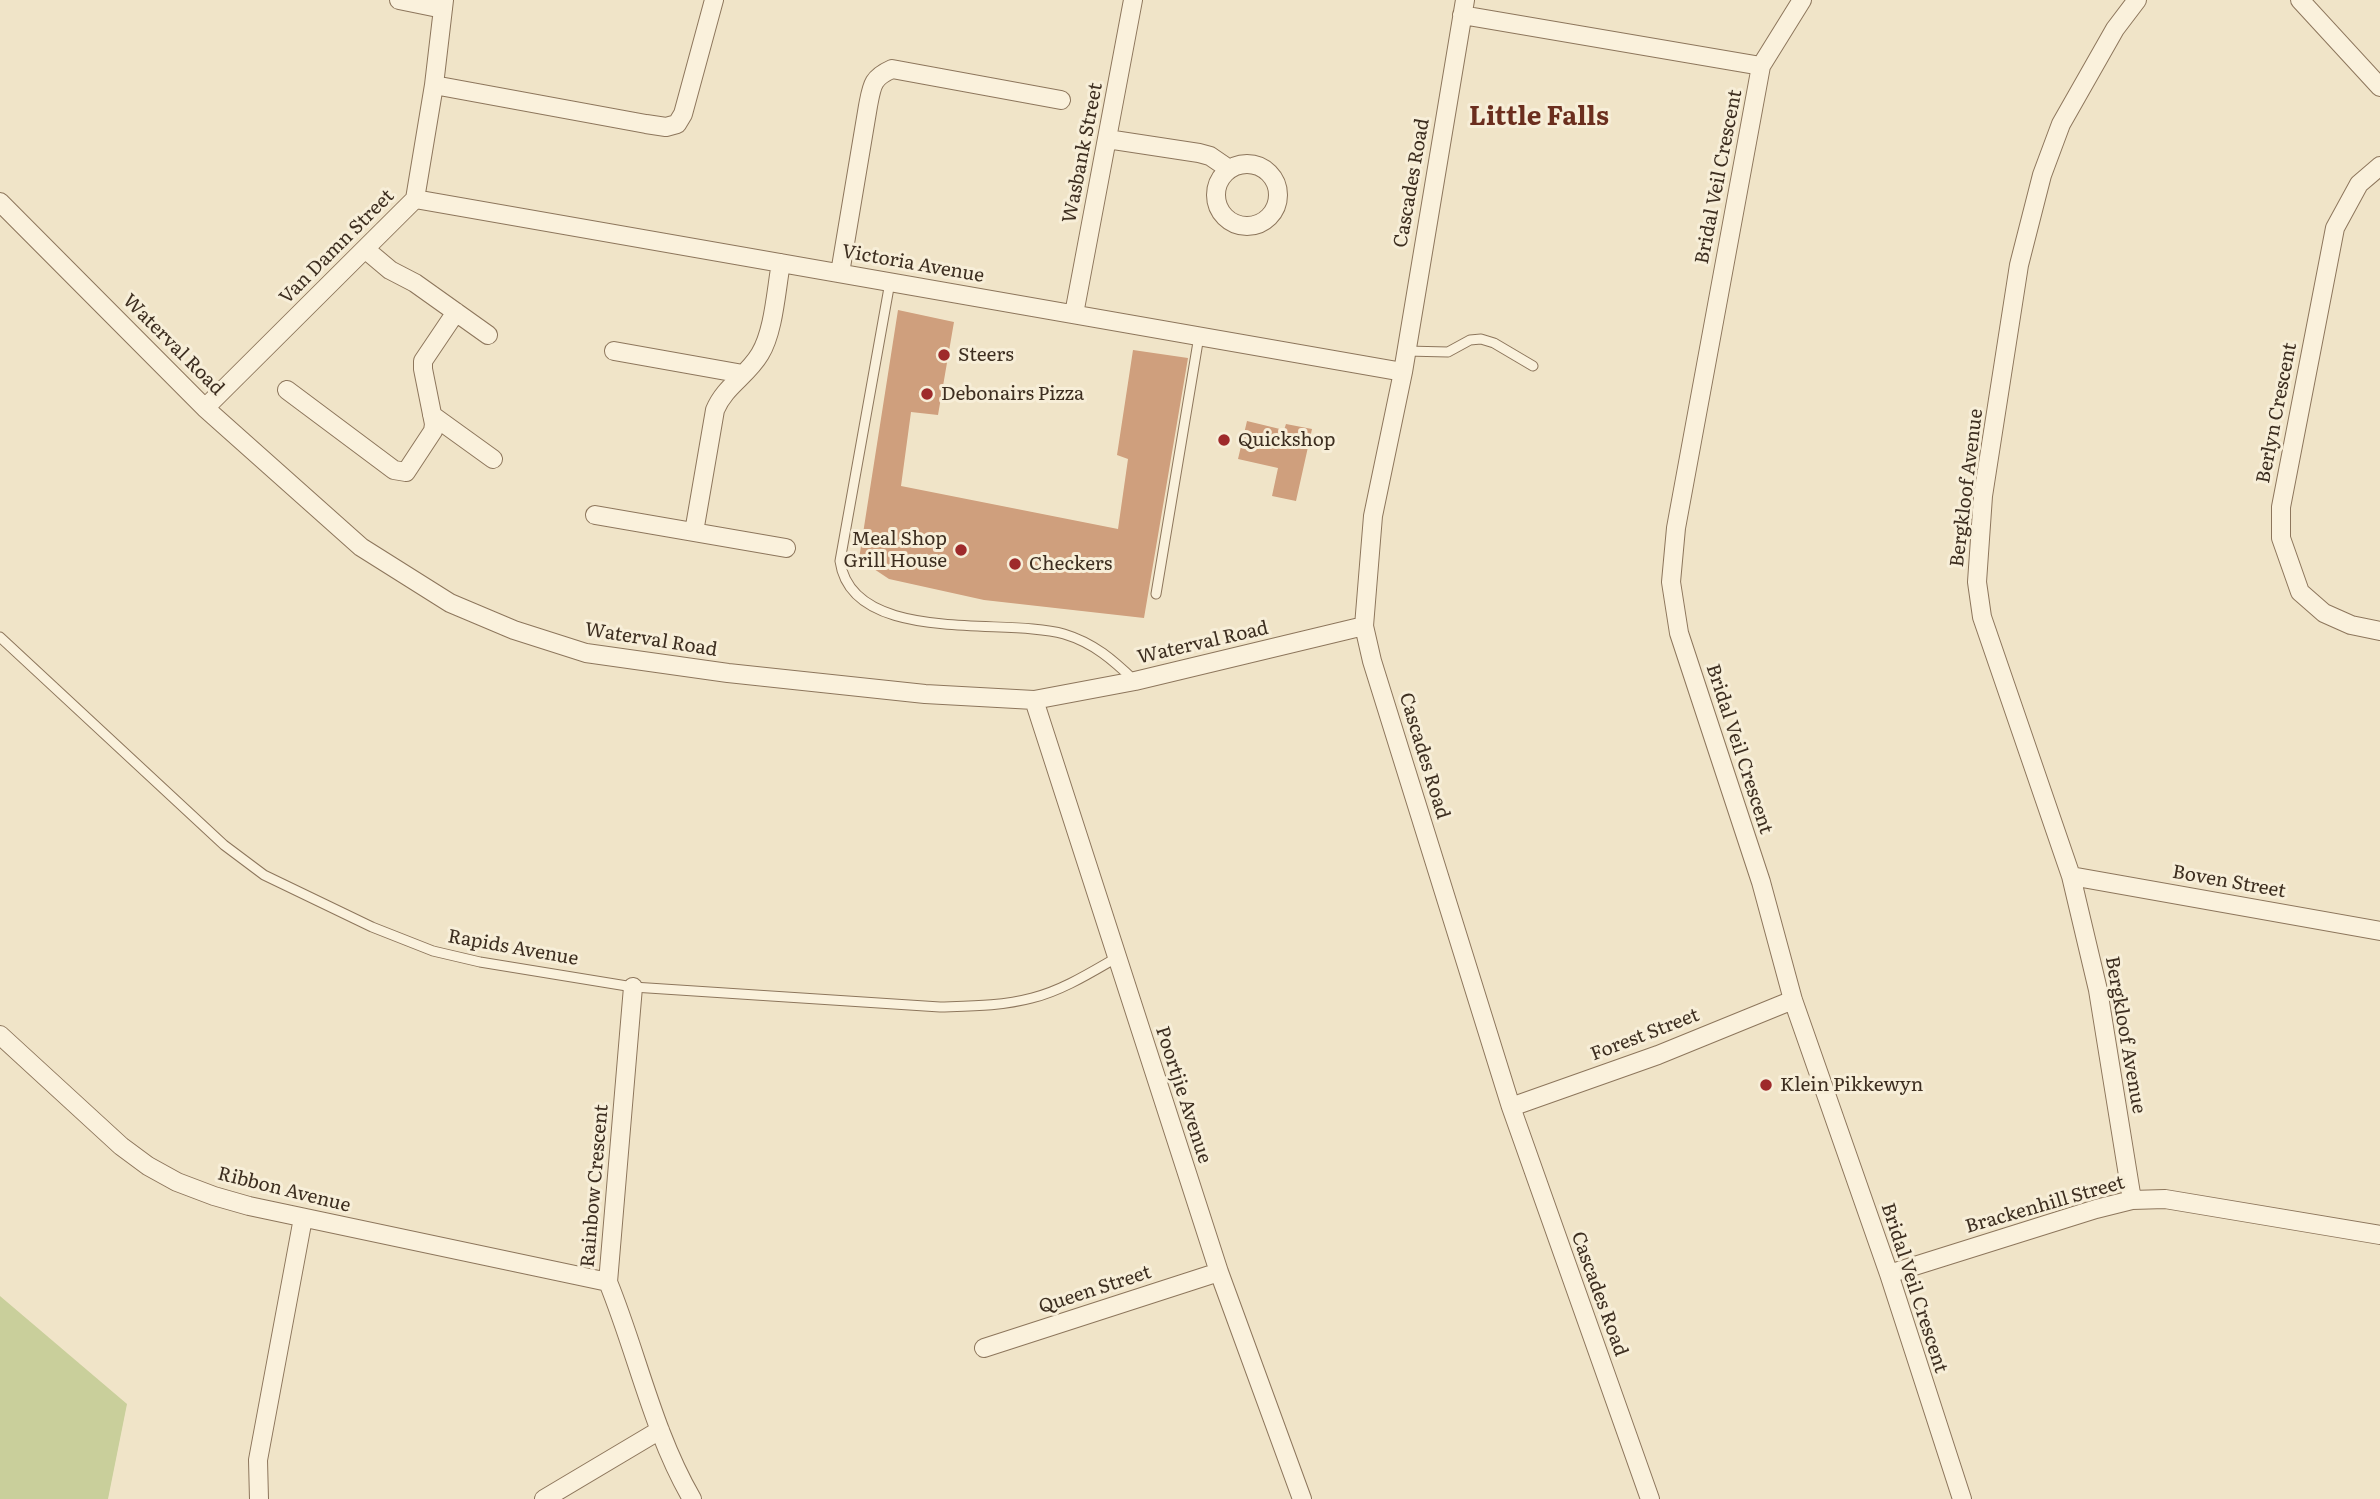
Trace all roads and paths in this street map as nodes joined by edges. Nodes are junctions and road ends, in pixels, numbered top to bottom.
1 (399, 0) edge
2 (714, 0) edge
3 (1133, 0) edge
4 (1802, 0) edge
5 (2137, 0) edge
6 (2300, 0) edge
7 (443, 5) edge
8 (1463, 8) edge
9 (1761, 66) junction
10 (434, 85) junction
11 (2380, 87) edge
12 (1061, 100) dead end
13 (1107, 139) junction
14 (2380, 166) edge
15 (1229, 169) dead end
16 (415, 199) junction
17 (0, 202) edge
18 (365, 249) junction
19 (781, 263) junction
20 (839, 273) junction
21 (890, 282) junction
22 (456, 312) junction
23 (1074, 314) junction
24 (488, 335) dead end
25 (1199, 336) junction
26 (614, 351) dead end
27 (1406, 351) junction
28 (1533, 366) dead end
29 (1403, 372) junction
30 (743, 374) junction
31 (287, 390) dead end
32 (205, 408) junction
33 (432, 415) junction
34 (493, 459) dead end
35 (595, 515) dead end
36 (694, 532) junction
37 (786, 548) dead end
38 (1156, 594) dead end
39 (1364, 626) junction
40 (2380, 631) edge
41 (0, 637) edge
42 (1135, 681) junction
43 (1034, 700) junction
44 (2071, 876) junction
45 (2380, 930) edge
46 (1116, 958) junction
47 (633, 987) junction
48 (1793, 1000) junction
49 (0, 1035) edge
50 (1511, 1107) junction
51 (2132, 1200) junction
52 (303, 1218) junction
53 (2380, 1235) edge
54 (1219, 1272) junction
55 (1889, 1274) junction
56 (608, 1282) junction
57 (984, 1348) dead end
58 (660, 1430) junction
59 (258, 1499) edge
60 (544, 1499) edge
61 (692, 1499) edge
62 (1302, 1499) edge
63 (1650, 1499) edge
64 (1962, 1499) edge

1 - 7 street
2 - 10 street
3 - 13 street, Wasbank Street
4 - 9 street, Bridal Veil Crescent
5 - 44 street, Bergkloof Avenue
6 - 11 street
7 - 10 street, Van Damn Street
8 - 9 street
8 - 27 street, Cascades Road
9 - 48 street, Bridal Veil Crescent
10 - 16 street, Van Damn Street
12 - 20 street
13 - 15 street
13 - 23 street, Wasbank Street
14 - 40 street, Berlyn Crescent
16 - 18 street, Van Damn Street
16 - 19 street, Victoria Avenue
17 - 32 street, Waterval Road
18 - 22 street
18 - 32 street, Van Damn Street
19 - 20 street, Victoria Avenue
19 - 30 street
20 - 21 street, Victoria Avenue
21 - 23 street, Victoria Avenue
21 - 42 lane
22 - 24 street
22 - 33 street
23 - 25 street, Victoria Avenue
25 - 29 street, Victoria Avenue
25 - 38 lane
26 - 30 street
27 - 28 lane
27 - 29 street, Cascades Road
29 - 39 street, Cascades Road
30 - 36 street
31 - 33 street
32 - 43 street, Waterval Road
33 - 34 street
35 - 36 street
36 - 37 street
39 - 42 street, Waterval Road
39 - 50 street, Cascades Road
41 - 47 lane, Rapids Avenue
42 - 43 street, Waterval Road
43 - 46 street, Poortjie Avenue
44 - 45 street, Boven Street
44 - 51 street, Bergkloof Avenue
46 - 47 lane, Rapids Avenue
46 - 54 street, Poortjie Avenue
47 - 56 street, Rainbow Crescent
48 - 50 street, Forest Street
48 - 55 street, Bridal Veil Crescent
49 - 52 street, Ribbon Avenue
50 - 63 street, Cascades Road
51 - 53 street, Brackenhill Street
51 - 55 street, Brackenhill Street
52 - 56 street, Ribbon Avenue
52 - 59 street
54 - 57 street, Queen Street
54 - 62 street, Poortjie Avenue
55 - 64 street, Bridal Veil Crescent
56 - 58 street, Rainbow Crescent
58 - 60 street
58 - 61 street, Rainbow Crescent

